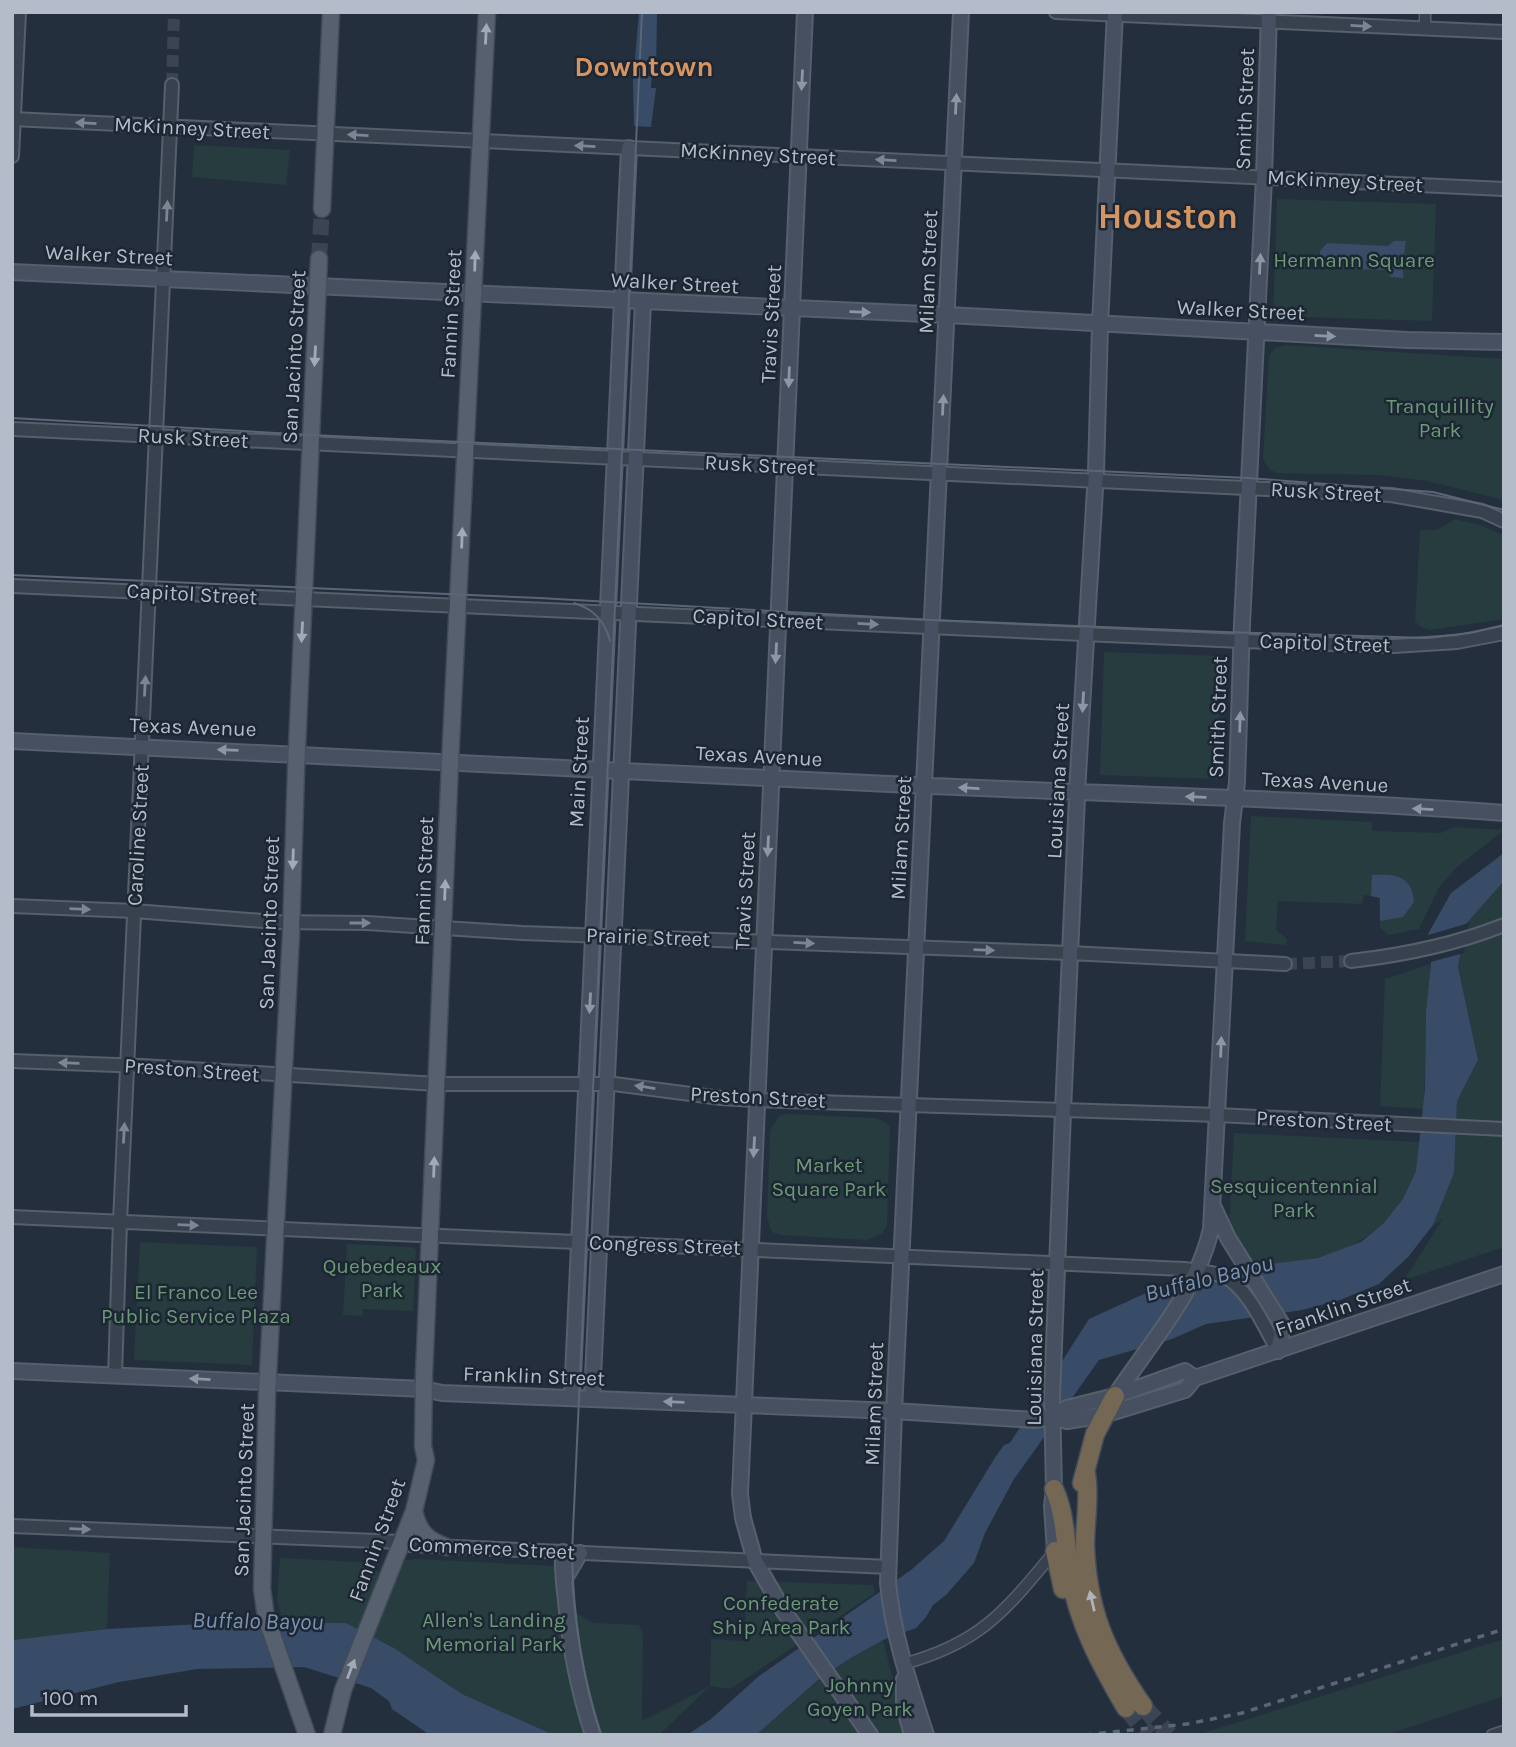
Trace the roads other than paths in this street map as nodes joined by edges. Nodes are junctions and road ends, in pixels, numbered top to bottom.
1 (19, 12) edge
2 (331, 12) edge
3 (487, 12) edge
4 (805, 12) edge
5 (961, 12) edge
6 (1056, 12) edge
7 (1425, 12) edge
8 (1115, 14) edge
9 (1269, 17) edge
10 (1425, 29) junction
11 (1504, 32) edge
12 (172, 85) tunnel mouth
13 (13, 119) edge
14 (171, 127) junction
15 (326, 134) junction
16 (480, 141) junction
17 (629, 148) junction
18 (12, 156) edge
19 (799, 156) junction
20 (954, 163) junction
21 (1107, 170) junction
22 (1264, 178) junction
23 (1504, 189) edge
24 (322, 209) tunnel mouth
25 (319, 259) tunnel mouth
26 (12, 272) edge
27 (163, 279) junction
28 (318, 287) junction
29 (474, 294) junction
30 (622, 301) junction
31 (643, 302) junction
32 (792, 309) junction
33 (947, 315) junction
34 (1100, 325) junction
35 (1257, 332) junction
36 (1504, 342) edge
37 (12, 429) edge
38 (156, 436) junction
39 (311, 443) junction
40 (466, 451) junction
41 (615, 458) junction
42 (635, 459) junction
43 (785, 466) junction
44 (939, 473) junction
45 (1095, 481) junction
46 (1248, 488) junction
47 (1504, 521) edge
48 (12, 586) edge
49 (149, 592) junction
50 (304, 599) junction
51 (459, 606) junction
52 (607, 612) junction
53 (628, 613) junction
54 (778, 620) junction
55 (932, 627) junction
56 (1504, 633) edge
57 (1086, 634) junction
58 (1242, 641) junction
59 (12, 741) edge
60 (142, 746) junction
61 (296, 753) junction
62 (450, 763) junction
63 (600, 770) junction
64 (621, 771) junction
65 (771, 778) junction
66 (924, 786) junction
67 (1077, 793) junction
68 (1235, 799) junction
69 (1497, 813) edge
70 (12, 906) edge
71 (134, 911) junction
72 (291, 922) junction
73 (1504, 925) edge
74 (444, 927) junction
75 (593, 935) junction
76 (613, 936) junction
77 (763, 941) junction
78 (916, 948) junction
79 (1070, 953) junction
80 (1225, 960) junction
81 (1351, 961) tunnel mouth
82 (1285, 964) tunnel mouth
83 (12, 1062) edge
84 (127, 1066) junction
85 (284, 1076) junction
86 (586, 1083) junction
87 (607, 1083) junction
88 (437, 1084) junction
89 (756, 1100) junction
90 (909, 1105) junction
91 (1063, 1111) junction
92 (1218, 1115) junction
93 (1502, 1129) edge
94 (1213, 1207) junction
95 (12, 1217) edge
96 (120, 1222) junction
97 (275, 1229) junction
98 (431, 1235) junction
99 (579, 1241) junction
100 (599, 1242) junction
101 (750, 1249) junction
102 (901, 1257) junction
103 (1058, 1264) junction
104 (1197, 1271) junction
105 (1504, 1274) edge
106 (1278, 1351) junction
107 (12, 1371) edge
108 (115, 1376) junction
109 (1195, 1378) junction
110 (268, 1383) junction
111 (424, 1389) junction
112 (1115, 1396) junction
113 (572, 1398) junction
114 (592, 1399) junction
115 (742, 1405) junction
116 (894, 1411) junction
117 (1104, 1415) junction
118 (1053, 1417) junction
119 (1086, 1478) junction
120 (1054, 1489) joint
121 (414, 1511) junction
122 (1063, 1518) junction
123 (12, 1526) edge
124 (263, 1535) junction
125 (401, 1542) junction
126 (447, 1547) junction
127 (1061, 1550) junction
128 (563, 1552) junction
129 (580, 1553) junction
130 (755, 1562) junction
131 (888, 1567) junction
132 (564, 1583) junction
133 (903, 1664) junction
134 (1504, 1731) edge
135 (306, 1733) edge
136 (332, 1735) edge
137 (593, 1735) edge
138 (870, 1735) edge
139 (912, 1735) edge
140 (926, 1735) edge
141 (1492, 1735) edge

1 - 13 street
2 - 15 main road
16 -> 3 main road, Fannin Street
4 -> 19 main road, Travis Street
20 -> 5 main road, Milam Street
6 - 8 street
7 - 10 street
8 - 9 street
8 - 21 main road, Louisiana Street
9 -> 10 street
9 - 22 main road, Smith Street
10 - 11 street
12 - 14 street, Caroline Street
14 -> 13 street, McKinney Street
13 - 18 street
14 - 15 street, McKinney Street
27 -> 14 street, Caroline Street
16 -> 15 street, McKinney Street
15 - 24 main road
17 -> 16 street, McKinney Street
29 -> 16 main road, Fannin Street
17 - 19 street, McKinney Street
17 - 30 main road, Main Street
20 -> 19 street, McKinney Street
19 - 32 main road, Travis Street
20 - 21 street, McKinney Street
20 - 33 main road, Milam Street
21 - 22 street, McKinney Street
21 - 34 main road, Louisiana Street
22 - 23 street, McKinney Street
35 -> 22 main road, Smith Street
25 - 28 main road, San Jacinto Street
26 - 27 main road, Walker Street
27 - 28 main road, Walker Street
27 - 38 street, Caroline Street
28 - 29 main road, Walker Street
28 -> 39 main road, San Jacinto Street
29 - 30 main road, Walker Street
29 - 40 main road, Fannin Street
30 - 31 main road, Walker Street
30 - 41 main road, Main Street
31 - 32 main road, Walker Street
31 - 42 main road, Main Street
32 -> 33 main road, Walker Street
32 -> 43 main road, Travis Street
33 - 34 main road, Walker Street
44 -> 33 main road, Milam Street
34 - 35 main road, Walker Street
34 - 45 main road, Louisiana Street
35 -> 36 main road, Walker Street
35 - 46 main road, Smith Street
37 - 38 street, Rusk Street
38 - 39 street, Rusk Street
38 - 49 street, Caroline Street
39 - 40 street, Rusk Street
39 - 50 main road, San Jacinto Street
40 - 41 street, Rusk Street
51 -> 40 main road, Fannin Street
41 - 42 street, Rusk Street
41 - 52 main road, Main Street
42 - 43 street, Rusk Street
42 - 53 main road, Main Street
43 - 44 street, Rusk Street
43 - 54 main road, Travis Street
44 - 45 street, Rusk Street
44 - 55 main road, Milam Street
45 - 46 street, Rusk Street
45 - 57 main road, Louisiana Street
46 - 47 street, Rusk Street
46 - 58 main road, Smith Street
48 - 49 street, Capitol Street
49 - 50 street, Capitol Street
60 -> 49 street, Caroline Street
50 - 51 street, Capitol Street
50 -> 61 main road, San Jacinto Street
51 - 52 street, Capitol Street
51 - 62 main road, Fannin Street
52 - 53 street, Capitol Street
52 - 63 main road, Main Street
53 - 54 street, Capitol Street
53 - 64 main road, Main Street
54 -> 55 street, Capitol Street
54 -> 65 main road, Travis Street
55 - 57 street, Capitol Street
55 - 66 main road, Milam Street
56 - 58 street, Capitol Street
57 - 58 street, Capitol Street
57 -> 67 main road, Louisiana Street
68 -> 58 main road, Smith Street
59 - 60 main road, Texas Avenue
61 -> 60 main road, Texas Avenue
60 - 71 street, Caroline Street
61 - 62 main road, Texas Avenue
61 -> 72 main road, San Jacinto Street
62 - 63 main road, Texas Avenue
74 -> 62 main road, Fannin Street
63 - 64 main road, Texas Avenue
63 - 75 main road, Main Street
64 - 65 main road, Texas Avenue
64 - 76 main road, Main Street
65 - 66 main road, Texas Avenue
65 -> 77 main road, Travis Street
67 -> 66 main road, Texas Avenue
66 - 78 main road, Milam Street
68 -> 67 main road, Texas Avenue
67 - 79 main road, Louisiana Street
69 -> 68 main road, Texas Avenue
68 - 80 main road, Smith Street
70 -> 71 street, Prairie Street
71 - 72 street, Prairie Street
71 - 84 street, Caroline Street
72 -> 74 street, Prairie Street
72 - 85 main road, San Jacinto Street
73 - 81 street
74 - 75 street, Prairie Street
74 - 88 main road, Fannin Street
75 - 76 street, Prairie Street
75 -> 86 main road, Main Street
76 - 77 street, Prairie Street
76 - 87 main road, Main Street
77 -> 78 street, Prairie Street
77 - 89 main road, Travis Street
78 -> 79 street, Prairie Street
78 - 90 main road, Milam Street
79 - 80 street, Prairie Street
79 - 91 main road, Louisiana Street
80 - 82 street, Prairie Street
92 -> 80 main road, Smith Street
84 -> 83 street, Preston Street
84 - 85 street, Preston Street
96 -> 84 street, Caroline Street
85 - 88 street, Preston Street
85 - 97 main road, San Jacinto Street
86 - 87 street, Preston Street
86 - 88 street, Preston Street
86 - 99 main road, Main Street
89 -> 87 street, Preston Street
87 - 100 main road, Main Street
98 -> 88 main road, Fannin Street
89 - 90 street, Preston Street
89 -> 101 main road, Travis Street
90 - 91 street, Preston Street
90 - 102 main road, Milam Street
91 - 92 street, Preston Street
91 - 103 main road, Louisiana Street
92 - 93 street, Preston Street
92 - 94 main road, Smith Street
94 - 104 main road, Smith Street
94 - 106 main road
95 - 96 street, Congress Street
96 -> 97 street, Congress Street
96 - 108 street, Caroline Street
97 - 98 street, Congress Street
97 - 110 main road, San Jacinto Street
98 - 99 street, Congress Street
98 - 111 main road, Fannin Street
99 - 100 street, Congress Street
99 - 113 main road, Main Street
100 - 101 street, Congress Street
100 - 114 main road, Main Street
101 - 102 street, Congress Street
101 - 115 main road, Travis Street
102 - 103 street, Congress Street
102 - 116 main road, Milam Street
103 - 104 street, Congress Street
103 - 118 main road, Louisiana Street
104 - 106 street, Congress Street
104 - 112 main road, Smith Street
105 - 106 main road, Franklin Street
106 - 109 main road, Franklin Street
107 - 108 main road, Franklin Street
110 -> 108 main road, Franklin Street
109 - 112 main road, Franklin Street
109 - 117 main road, Franklin Street
110 - 111 main road, Franklin Street
110 - 124 main road, San Jacinto Street
111 - 113 main road, Franklin Street
111 - 121 main road, Fannin Street
112 - 117 highway
112 - 118 main road, Franklin Street
113 - 114 main road, Franklin Street
115 -> 114 main road, Franklin Street
115 - 116 main road, Franklin Street
115 - 130 main road, Travis Street
116 - 118 main road, Franklin Street
116 - 131 main road, Milam Street
117 - 118 main road, Franklin Street
117 - 119 highway
118 - 120 main road, Louisiana Street
119 - 122 highway
127 -> 119 highway
120 - 122 highway
121 - 125 main road, Fannin Street
121 - 126 main road
122 - 127 highway
122 - 127 main road
123 -> 124 street, Commerce Street
124 - 125 street, Commerce Street
124 - 135 main road, San Jacinto Street
125 - 126 street, Commerce Street
136 -> 125 main road, Fannin Street
126 - 128 street, Commerce Street
127 - 133 street
128 - 129 street, Commerce Street
128 - 132 main road
129 - 130 street, Commerce Street
129 - 132 main road
130 - 131 street, Commerce Street
130 - 138 main road, Travis Street
131 - 133 main road, Milam Street
132 - 137 main road
133 - 139 main road, Milam Street
133 - 140 main road, Milam Street
134 - 141 street

